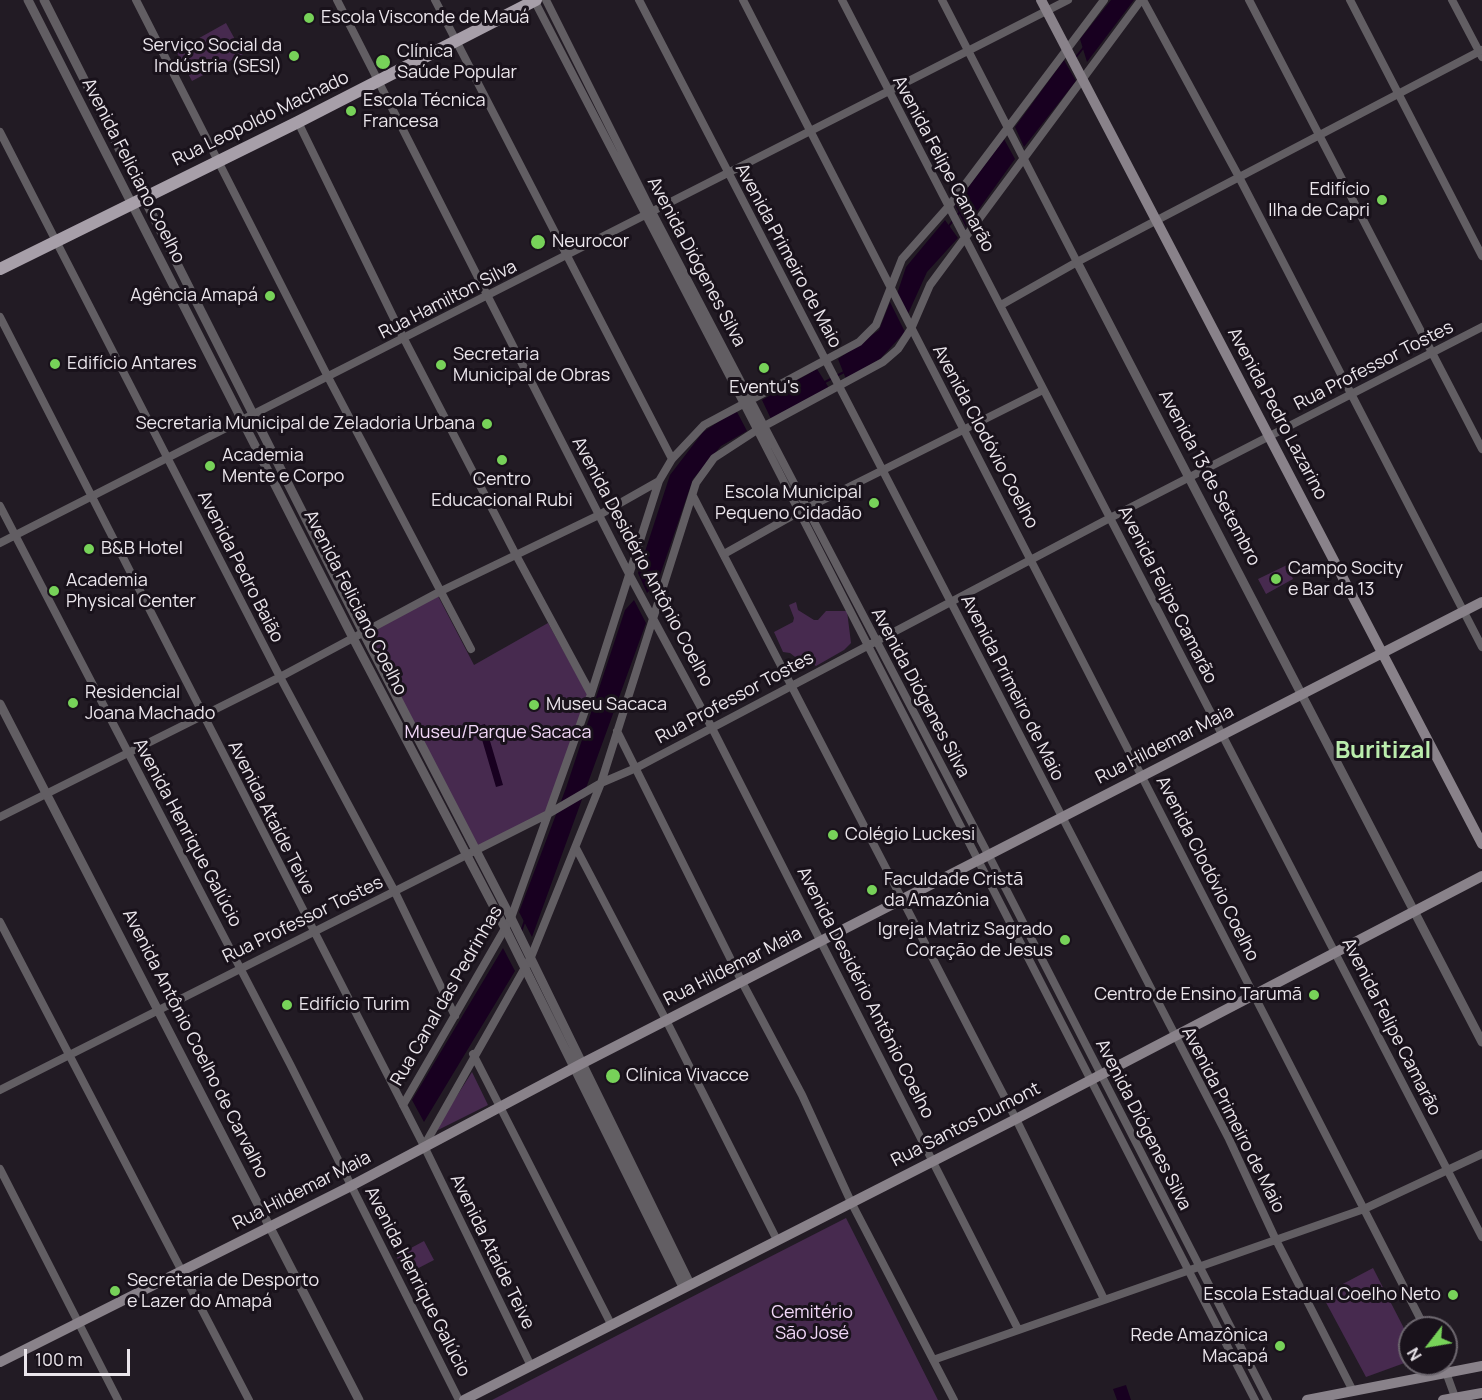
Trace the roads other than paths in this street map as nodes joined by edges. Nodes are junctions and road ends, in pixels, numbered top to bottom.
1 (28, 0) edge
2 (44, 0) edge
3 (135, 0) edge
4 (338, 0) edge
5 (435, 0) edge
6 (537, 0) edge
7 (639, 0) edge
8 (743, 0) edge
9 (842, 0) edge
10 (942, 0) edge
11 (1041, 0) edge
12 (1068, 0) edge
13 (1104, 0) edge
14 (1142, 0) edge
15 (1249, 0) edge
16 (1350, 0) edge
17 (1452, 0) edge
18 (1047, 11) junction
19 (456, 41) junction
20 (68, 47) junction
21 (1065, 48) junction
22 (969, 51) junction
23 (55, 53) junction
24 (1481, 53) edge
25 (1082, 78) junction
26 (379, 81) junction
27 (888, 92) junction
28 (1398, 94) junction
29 (298, 122) junction
30 (110, 130) junction
31 (810, 131) junction
32 (0, 132) edge
33 (1010, 133) junction
34 (1318, 135) junction
35 (97, 137) junction
36 (1023, 156) junction
37 (219, 160) junction
38 (728, 174) junction
39 (1239, 177) junction
40 (143, 197) junction
41 (131, 203) junction
42 (950, 208) junction
43 (649, 214) junction
44 (1155, 221) junction
45 (964, 236) junction
46 (55, 241) junction
47 (568, 256) junction
48 (1482, 256) edge
49 (1077, 262) junction
50 (0, 269) edge
51 (890, 288) junction
52 (488, 296) junction
53 (198, 305) junction
54 (1001, 305) junction
55 (186, 311) junction
56 (0, 317) edge
57 (910, 326) junction
58 (1482, 327) edge
59 (404, 339) junction
60 (1432, 353) junction
61 (827, 361) junction
62 (328, 377) junction
63 (839, 384) junction
64 (1043, 390) junction
65 (1351, 395) junction
66 (749, 404) junction
67 (253, 415) junction
68 (242, 421) junction
69 (760, 425) junction
70 (964, 430) junction
71 (1270, 435) junction
72 (1482, 449) edge
73 (168, 459) junction
74 (672, 459) junction
75 (882, 471) junction
76 (1190, 477) junction
77 (659, 481) junction
78 (693, 496) junction
79 (93, 497) junction
80 (0, 506) edge
81 (808, 508) junction
82 (799, 512) junction
83 (599, 515) junction
84 (1110, 518) junction
85 (307, 519) junction
86 (296, 525) junction
87 (15, 536) junction
88 (0, 543) edge
89 (724, 554) junction
90 (516, 555) junction
91 (1032, 560) junction
92 (629, 574) junction
93 (439, 592) junction
94 (1482, 602) edge
95 (951, 603) junction
96 (1464, 612) junction
97 (652, 618) junction
98 (363, 632) junction
99 (353, 638) junction
100 (872, 644) junction
101 (1482, 647) edge
102 (471, 649) dead end
103 (1381, 652) junction
104 (280, 677) junction
105 (792, 684) junction
106 (394, 693) junction
107 (1303, 693) junction
108 (591, 694) junction
109 (385, 698) junction
110 (0, 704) edge
111 (202, 715) junction
112 (712, 728) junction
113 (617, 731) junction
114 (1222, 734) junction
115 (930, 744) junction
116 (920, 750) junction
117 (127, 752) junction
118 (636, 768) junction
119 (1142, 775) junction
120 (601, 783) junction
121 (46, 794) junction
122 (552, 812) junction
123 (0, 817) edge
124 (1062, 818) junction
125 (1482, 844) edge
126 (576, 848) junction
127 (477, 851) junction
128 (466, 856) junction
129 (989, 856) junction
130 (978, 862) junction
131 (1482, 876) edge
132 (395, 892) junction
133 (903, 900) junction
134 (1414, 911) junction
135 (513, 921) junction
136 (0, 922) edge
137 (506, 930) junction
138 (312, 932) junction
139 (821, 940) junction
140 (1335, 951) junction
141 (531, 957) junction
142 (1042, 962) junction
143 (1033, 966) junction
144 (240, 968) junction
145 (525, 969) junction
146 (742, 982) junction
147 (1254, 993) junction
148 (158, 1010) junction
149 (455, 1016) junction
150 (666, 1020) junction
151 (1173, 1035) junction
152 (1482, 1042) edge
153 (473, 1054) junction
154 (69, 1055) junction
155 (578, 1066) junction
156 (1096, 1077) junction
157 (0, 1090) edge
158 (403, 1105) junction
159 (500, 1106) junction
160 (1016, 1119) junction
161 (423, 1146) junction
162 (1137, 1146) junction
163 (1128, 1151) junction
164 (1482, 1154) edge
165 (934, 1160) junction
166 (0, 1169) edge
167 (1448, 1172) junction
168 (351, 1186) junction
169 (851, 1203) junction
170 (1364, 1209) junction
171 (270, 1226) junction
172 (1482, 1237) edge
173 (1275, 1238) junction
174 (777, 1240) junction
175 (1198, 1266) junction
176 (1189, 1270) junction
177 (183, 1272) junction
178 (687, 1285) junction
179 (1104, 1299) junction
180 (1419, 1316) edge
181 (78, 1322) junction
182 (611, 1324) junction
183 (1018, 1329) junction
184 (933, 1360) junction
185 (0, 1362) edge
186 (531, 1366) junction
187 (1482, 1366) edge
188 (1458, 1368) edge
189 (1416, 1376) edge
190 (1449, 1376) edge
191 (1353, 1391) junction
192 (1482, 1393) edge
193 (1457, 1398) edge
194 (118, 1400) edge
195 (249, 1400) edge
196 (359, 1400) edge
197 (461, 1400) edge
198 (954, 1400) edge
199 (1255, 1400) edge
200 (1268, 1400) edge
201 (1307, 1400) edge

1 - 23 street, Avenida Feliciano Coelho
2 - 20 street, Avenida Feliciano Coelho
3 - 37 street
4 - 26 street, Avenida Desidério Antônio Coelho
5 - 19 street
6 - 19 main road, Rua Leopoldo Machado
6 - 43 street, Avenida Diógenes Silva
7 - 38 street, Avenida Primeiro de Maio
8 - 31 street
9 - 27 street, Avenida Felipe Camarão
10 - 22 street
11 - 18 main road, Avenida Pedro Lazarino
12 - 18 street, Rua Hamilton Silva
13 - 21 street, Rua Canal das Pedrinhas
14 - 25 street
14 - 39 street
15 - 34 street
16 - 28 street
17 - 24 street
18 - 21 main road, Avenida Pedro Lazarino
18 - 22 street, Rua Hamilton Silva
19 - 26 main road, Rua Leopoldo Machado
19 - 47 street
20 - 23 street
20 - 30 street, Avenida Feliciano Coelho
21 - 25 main road, Avenida Pedro Lazarino
21 - 33 street, Rua Canal das Pedrinhas
22 - 27 street, Rua Hamilton Silva
22 - 33 street
23 - 35 street, Avenida Feliciano Coelho
24 - 28 street
25 - 36 street
25 - 44 main road, Avenida Pedro Lazarino
26 - 29 main road, Rua Leopoldo Machado
26 - 52 street, Avenida Desidério Antônio Coelho
27 - 31 street, Rua Hamilton Silva
27 - 42 street, Avenida Felipe Camarão
28 - 34 street
28 - 48 street
29 - 37 main road, Rua Leopoldo Machado
29 - 59 street
30 - 35 street
30 - 40 street, Avenida Feliciano Coelho
31 - 38 street, Rua Hamilton Silva
31 - 51 street
32 - 46 street, Avenida Pedro Baião
33 - 36 street, Avenida 13 de Setembro
33 - 42 street, Rua Canal das Pedrinhas
34 - 39 street
34 - 60 street
35 - 41 street, Avenida Feliciano Coelho
36 - 45 street
36 - 49 street, Avenida 13 de Setembro
37 - 40 main road, Rua Leopoldo Machado
37 - 62 street
38 - 43 street, Rua Hamilton Silva
38 - 61 street, Avenida Primeiro de Maio
39 - 44 street
39 - 65 street
40 - 41 main road, Rua Leopoldo Machado
40 - 53 street, Avenida Feliciano Coelho
41 - 46 main road, Rua Leopoldo Machado
41 - 55 street, Avenida Feliciano Coelho
42 - 45 street, Avenida Felipe Camarão
42 - 51 street, Rua Canal das Pedrinhas
43 - 47 street, Rua Hamilton Silva
43 - 66 street, Avenida Diógenes Silva
44 - 49 street
44 - 71 main road, Avenida Pedro Lazarino
45 - 54 street, Avenida Felipe Camarão
45 - 57 street
46 - 50 main road, Rua Leopoldo Machado
46 - 73 street, Avenida Pedro Baião
47 - 52 street, Rua Hamilton Silva
47 - 74 street
49 - 54 street
49 - 76 street, Avenida 13 de Setembro
51 - 57 street, Avenida Clodóvio Coelho
51 - 61 street, Rua Canal das Pedrinhas
52 - 59 street, Rua Hamilton Silva
52 - 83 street, Avenida Desidério Antônio Coelho
53 - 55 street
53 - 67 street, Avenida Feliciano Coelho
54 - 64 street, Avenida Felipe Camarão
55 - 68 street, Avenida Feliciano Coelho
56 - 79 street, Avenida Ataíde Teive
57 - 63 street
57 - 70 street, Avenida Clodóvio Coelho
58 - 60 street, Rua Professor Tostes
59 - 62 street, Rua Hamilton Silva
59 - 90 street
60 - 65 street, Rua Professor Tostes
60 - 72 street
61 - 63 street, Avenida Primeiro de Maio
61 - 66 street, Rua Canal das Pedrinhas
62 - 67 street, Rua Hamilton Silva
62 - 93 street
63 - 69 street
63 - 75 street, Avenida Primeiro de Maio
64 - 70 street
64 - 84 street, Avenida Felipe Camarão
65 - 71 street, Rua Professor Tostes
65 - 96 street
66 - 69 street, Avenida Diógenes Silva
66 - 74 street, Rua Canal das Pedrinhas
67 - 68 street, Rua Hamilton Silva
67 - 85 street, Avenida Feliciano Coelho
68 - 73 street, Rua Hamilton Silva
68 - 86 street, Avenida Feliciano Coelho
69 - 78 street
69 - 81 street, Avenida Diógenes Silva
69 - 82 street, Avenida Diógenes Silva
70 - 75 street
70 - 91 street, Avenida Clodóvio Coelho
71 - 76 street, Rua Professor Tostes
71 - 103 main road, Avenida Pedro Lazarino
73 - 79 street, Rua Hamilton Silva
73 - 104 street, Avenida Pedro Baião
74 - 77 street, Rua Canal das Pedrinhas
75 - 81 street
75 - 95 street, Avenida Primeiro de Maio
76 - 84 street, Rua Professor Tostes
76 - 107 street, Avenida 13 de Setembro
77 - 83 street
77 - 92 street, Rua Canal das Pedrinhas
78 - 89 street
78 - 97 street
79 - 87 street, Rua Hamilton Silva
79 - 111 street, Avenida Ataíde Teive
80 - 87 street, Avenida Henrique Galúcio
81 - 82 street
81 - 100 street, Avenida Diógenes Silva
82 - 89 street
82 - 100 street, Avenida Diógenes Silva
83 - 90 street
83 - 92 street, Avenida Desidério Antônio Coelho
84 - 91 street, Rua Professor Tostes
84 - 114 street, Avenida Felipe Camarão
85 - 86 street
85 - 98 street, Avenida Feliciano Coelho
86 - 99 street, Avenida Feliciano Coelho
87 - 88 street, Rua Hamilton Silva
87 - 117 street, Avenida Henrique Galúcio
89 - 105 street
90 - 93 street
90 - 108 street
91 - 95 street, Rua Professor Tostes
91 - 119 street, Avenida Clodóvio Coelho
92 - 97 street, Avenida Desidério Antônio Coelho
92 - 108 street, Rua Canal das Pedrinhas
93 - 98 street
93 - 102 street
94 - 96 main road, Rua Hildemar Maia
95 - 100 street, Rua Professor Tostes
95 - 124 street, Avenida Primeiro de Maio
96 - 101 street
96 - 103 main road, Rua Hildemar Maia
97 - 112 street, Avenida Desidério Antônio Coelho
97 - 113 street
98 - 99 street
98 - 106 street, Avenida Feliciano Coelho
99 - 104 street
99 - 109 street, Avenida Feliciano Coelho
100 - 105 street, Rua Professor Tostes
100 - 115 street, Avenida Diógenes Silva
100 - 116 street, Avenida Diógenes Silva
103 - 107 main road, Rua Hildemar Maia
103 - 125 main road, Avenida Pedro Lazarino
104 - 111 street
104 - 132 street, Avenida Pedro Baião
105 - 112 street, Rua Professor Tostes
105 - 133 street
106 - 109 street
106 - 127 street, Avenida Feliciano Coelho
107 - 114 main road, Rua Hildemar Maia
107 - 134 street, Avenida 13 de Setembro
108 - 122 street, Rua Canal das Pedrinhas
109 - 128 street, Avenida Feliciano Coelho
110 - 121 street, Avenida Antônio Coelho de Carvalho
111 - 117 street
111 - 138 street, Avenida Ataíde Teive
112 - 118 street, Rua Professor Tostes
112 - 139 street, Avenida Desidério Antônio Coelho
113 - 118 street
113 - 120 street
114 - 119 main road, Rua Hildemar Maia
114 - 140 street, Avenida Felipe Camarão
115 - 116 street
115 - 129 street, Avenida Diógenes Silva
116 - 130 street, Avenida Diógenes Silva
117 - 121 street
117 - 144 street, Avenida Henrique Galúcio
118 - 120 street, Rua Professor Tostes
118 - 146 street
119 - 124 main road, Rua Hildemar Maia
119 - 147 street, Avenida Clodóvio Coelho
120 - 122 street, Rua Professor Tostes
120 - 126 street
121 - 123 street
121 - 148 street, Avenida Antônio Coelho de Carvalho
122 - 127 street, Rua Professor Tostes
122 - 135 street, Rua Canal das Pedrinhas
124 - 129 main road, Rua Hildemar Maia
124 - 151 street, Avenida Primeiro de Maio
126 - 141 street
126 - 150 street
127 - 128 street, Rua Professor Tostes
127 - 135 street, Avenida Feliciano Coelho
128 - 132 street, Rua Professor Tostes
128 - 137 street, Avenida Feliciano Coelho
129 - 130 main road, Rua Hildemar Maia
129 - 142 street, Avenida Diógenes Silva
130 - 133 main road, Rua Hildemar Maia
130 - 143 street, Avenida Diógenes Silva
131 - 134 main road, Rua Santos Dumont
132 - 138 street, Rua Professor Tostes
132 - 149 street, Avenida Pedro Baião
133 - 139 main road, Rua Hildemar Maia
133 - 160 street
134 - 140 main road, Rua Santos Dumont
134 - 152 street, Avenida 13 de Setembro
135 - 137 street, Rua Canal das Pedrinhas
135 - 141 street, Avenida Feliciano Coelho
136 - 154 street
137 - 145 street, Avenida Feliciano Coelho
137 - 149 street, Rua Canal das Pedrinhas
138 - 144 street, Rua Professor Tostes
138 - 158 street, Avenida Ataíde Teive
139 - 146 main road, Rua Hildemar Maia
139 - 165 street, Avenida Desidério Antônio Coelho
140 - 147 main road, Rua Santos Dumont
140 - 167 street, Avenida Felipe Camarão
141 - 145 street
141 - 155 street, Avenida Feliciano Coelho
142 - 143 street
142 - 156 street, Avenida Diógenes Silva
143 - 156 street, Avenida Diógenes Silva
144 - 148 street, Rua Professor Tostes
144 - 168 street, Avenida Henrique Galúcio
145 - 153 street
145 - 155 street, Avenida Feliciano Coelho
146 - 150 main road, Rua Hildemar Maia
146 - 169 street
147 - 151 main road, Rua Santos Dumont
147 - 170 street, Avenida Clodóvio Coelho
148 - 154 street, Rua Professor Tostes
148 - 171 street, Avenida Antônio Coelho de Carvalho
149 - 158 street, Rua Canal das Pedrinhas
150 - 155 main road, Rua Hildemar Maia
150 - 174 street
151 - 156 main road, Rua Santos Dumont
151 - 173 street, Avenida Primeiro de Maio
153 - 159 street
153 - 161 street
154 - 157 street, Rua Professor Tostes
154 - 177 street
155 - 159 main road, Rua Hildemar Maia
155 - 178 street, Avenida Feliciano Coelho
156 - 160 main road, Rua Santos Dumont
156 - 162 street, Avenida Diógenes Silva
156 - 163 street, Avenida Diógenes Silva
158 - 161 street, Avenida Ataíde Teive
159 - 161 main road, Rua Hildemar Maia
159 - 182 street
160 - 165 main road, Rua Santos Dumont
160 - 179 street
161 - 168 main road, Rua Hildemar Maia
161 - 186 street, Avenida Ataíde Teive
162 - 163 street
162 - 175 street, Avenida Diógenes Silva
163 - 176 street, Avenida Diógenes Silva
164 - 167 street
165 - 169 main road, Rua Santos Dumont
165 - 183 street, Avenida Desidério Antônio Coelho
166 - 181 street
167 - 170 street
167 - 172 street, Avenida Felipe Camarão
168 - 171 main road, Rua Hildemar Maia
168 - 197 street, Avenida Henrique Galúcio
169 - 174 main road, Rua Santos Dumont
169 - 184 street
170 - 173 street
170 - 180 street, Avenida Clodóvio Coelho
171 - 177 main road, Rua Hildemar Maia
171 - 196 street, Avenida Antônio Coelho de Carvalho
173 - 175 street
173 - 191 street, Avenida Primeiro de Maio
174 - 178 main road, Rua Santos Dumont
175 - 176 street
175 - 200 street, Avenida Diógenes Silva
176 - 179 street
176 - 199 street, Avenida Diógenes Silva
177 - 181 main road, Rua Hildemar Maia
177 - 195 street
178 - 182 main road, Rua Santos Dumont
179 - 183 street
181 - 185 main road, Rua Hildemar Maia
181 - 194 street
182 - 186 main road, Rua Santos Dumont
183 - 184 street
184 - 198 street
186 - 197 main road, Rua Santos Dumont
187 - 188 main road
189 - 191 main road
190 - 193 street
191 - 201 main road
192 - 193 main road

